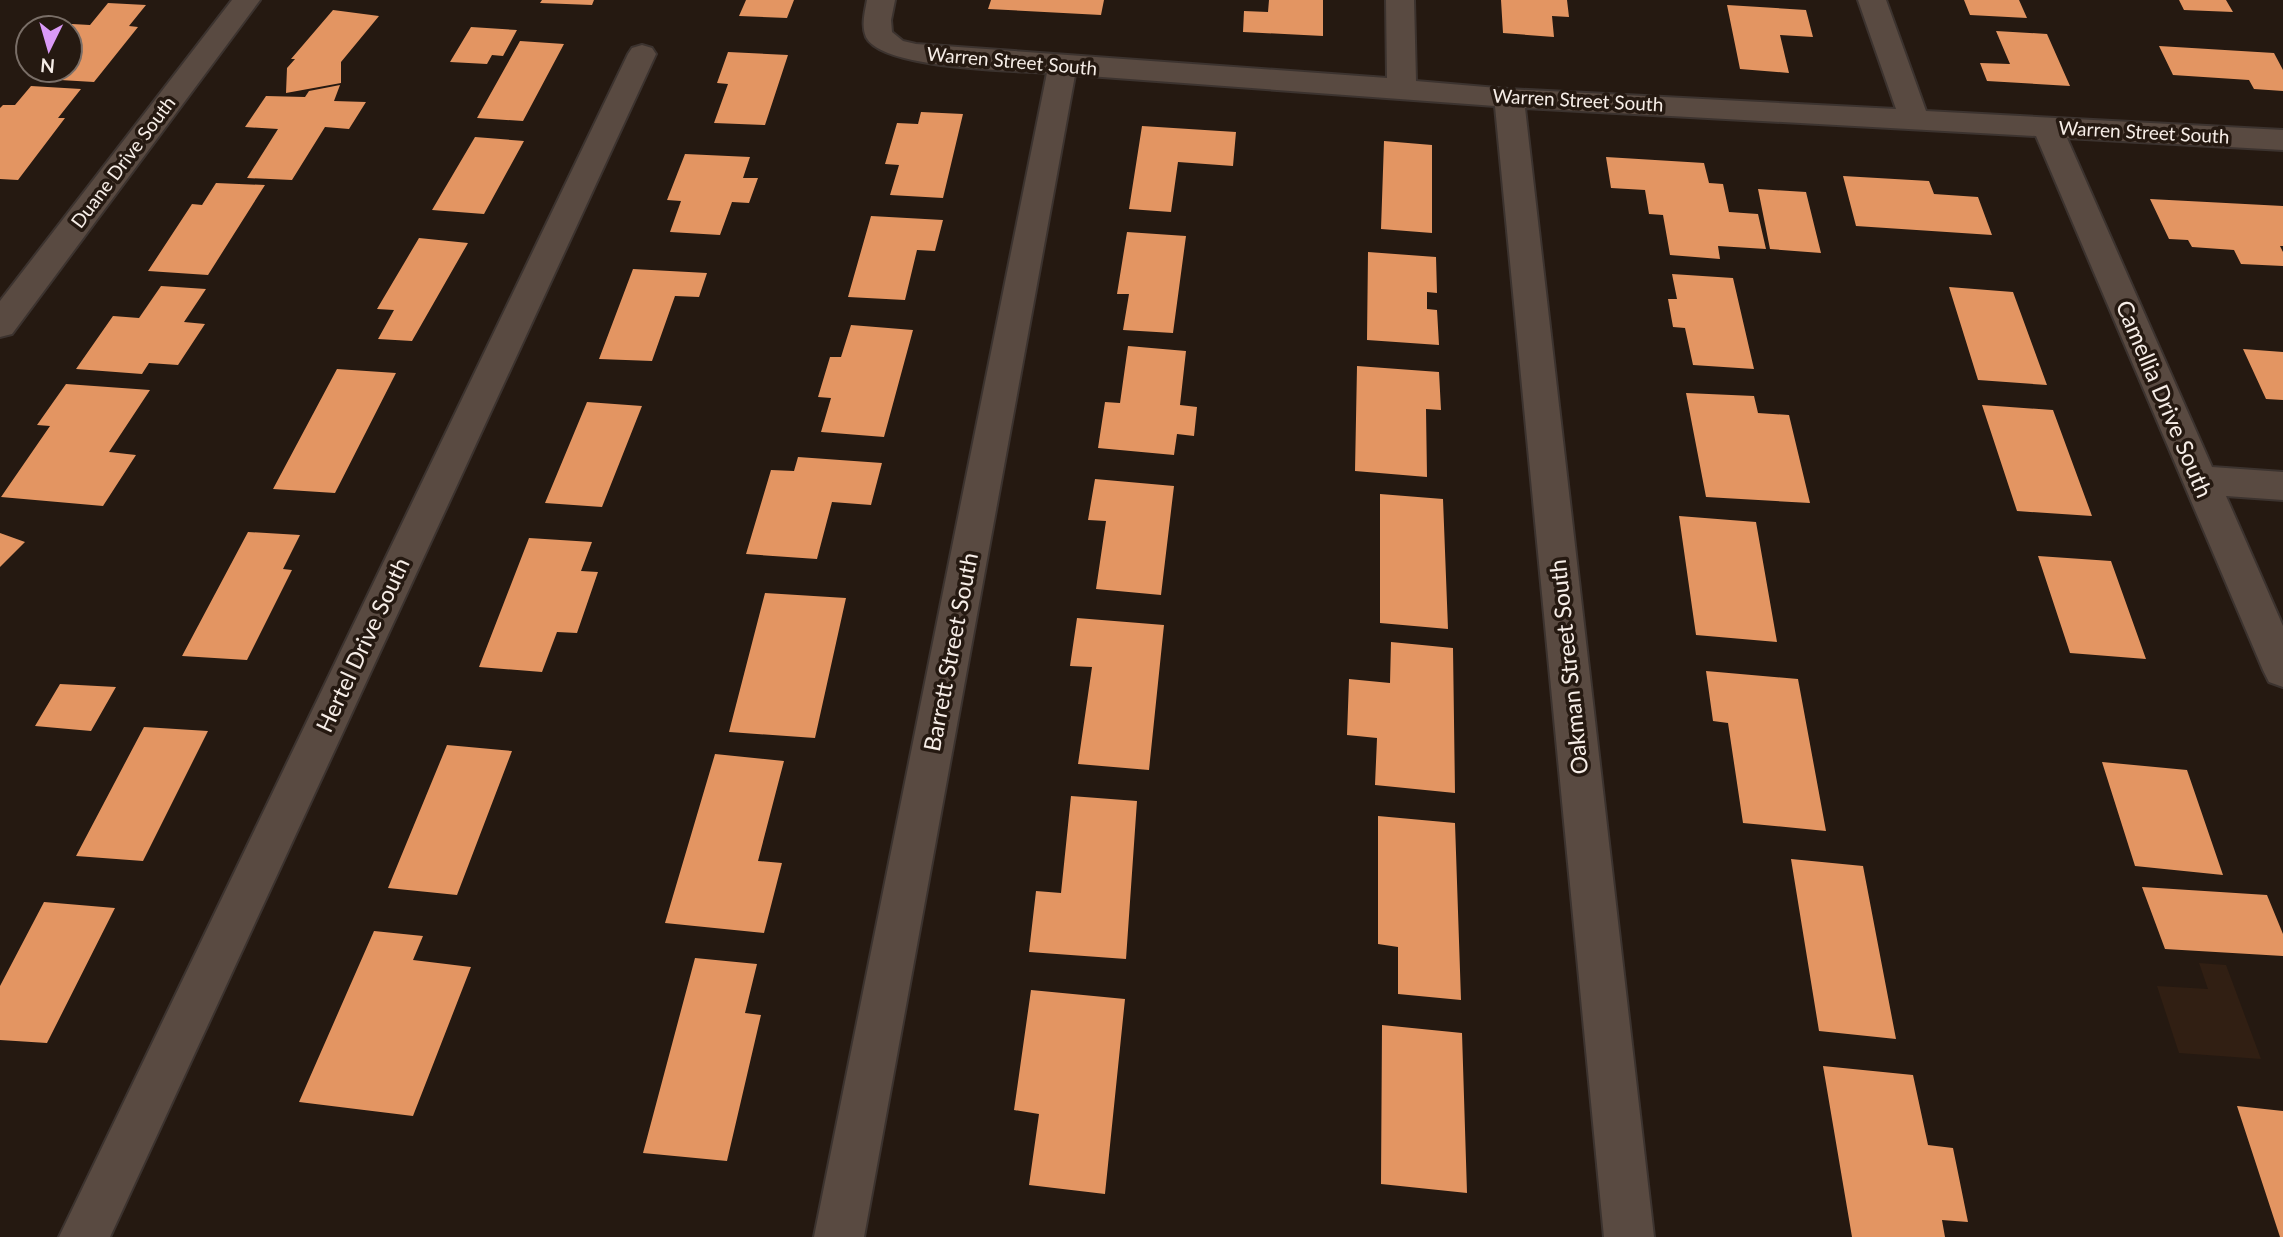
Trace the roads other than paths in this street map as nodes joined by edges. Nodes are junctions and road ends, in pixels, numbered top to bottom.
1 (246, 0) edge
2 (881, 0) edge
3 (1400, 0) edge
4 (1872, 0) edge
5 (642, 54) dead end
6 (1062, 66) junction
7 (1402, 88) junction
8 (1508, 97) junction
9 (1914, 118) junction
10 (2047, 127) junction
11 (2283, 140) edge
12 (0, 325) edge
13 (2199, 480) junction
14 (2283, 486) edge
15 (2283, 670) edge
16 (84, 1237) edge
17 (839, 1237) edge
18 (1629, 1237) edge

1 - 12 street, Duane Drive South
2 - 6 street, Warren Street South
3 - 7 street
4 - 9 street
5 - 16 street, Hertel Drive South
6 - 7 street, Warren Street South
6 - 17 street, Barrett Street South
7 - 8 street, Warren Street South
8 - 9 street, Warren Street South
8 - 18 street, Oakman Street South
9 - 10 street, Warren Street South
10 - 11 street, Warren Street South
10 - 13 street, Camellia Drive South
13 - 14 street
13 - 15 street, Camellia Drive South

